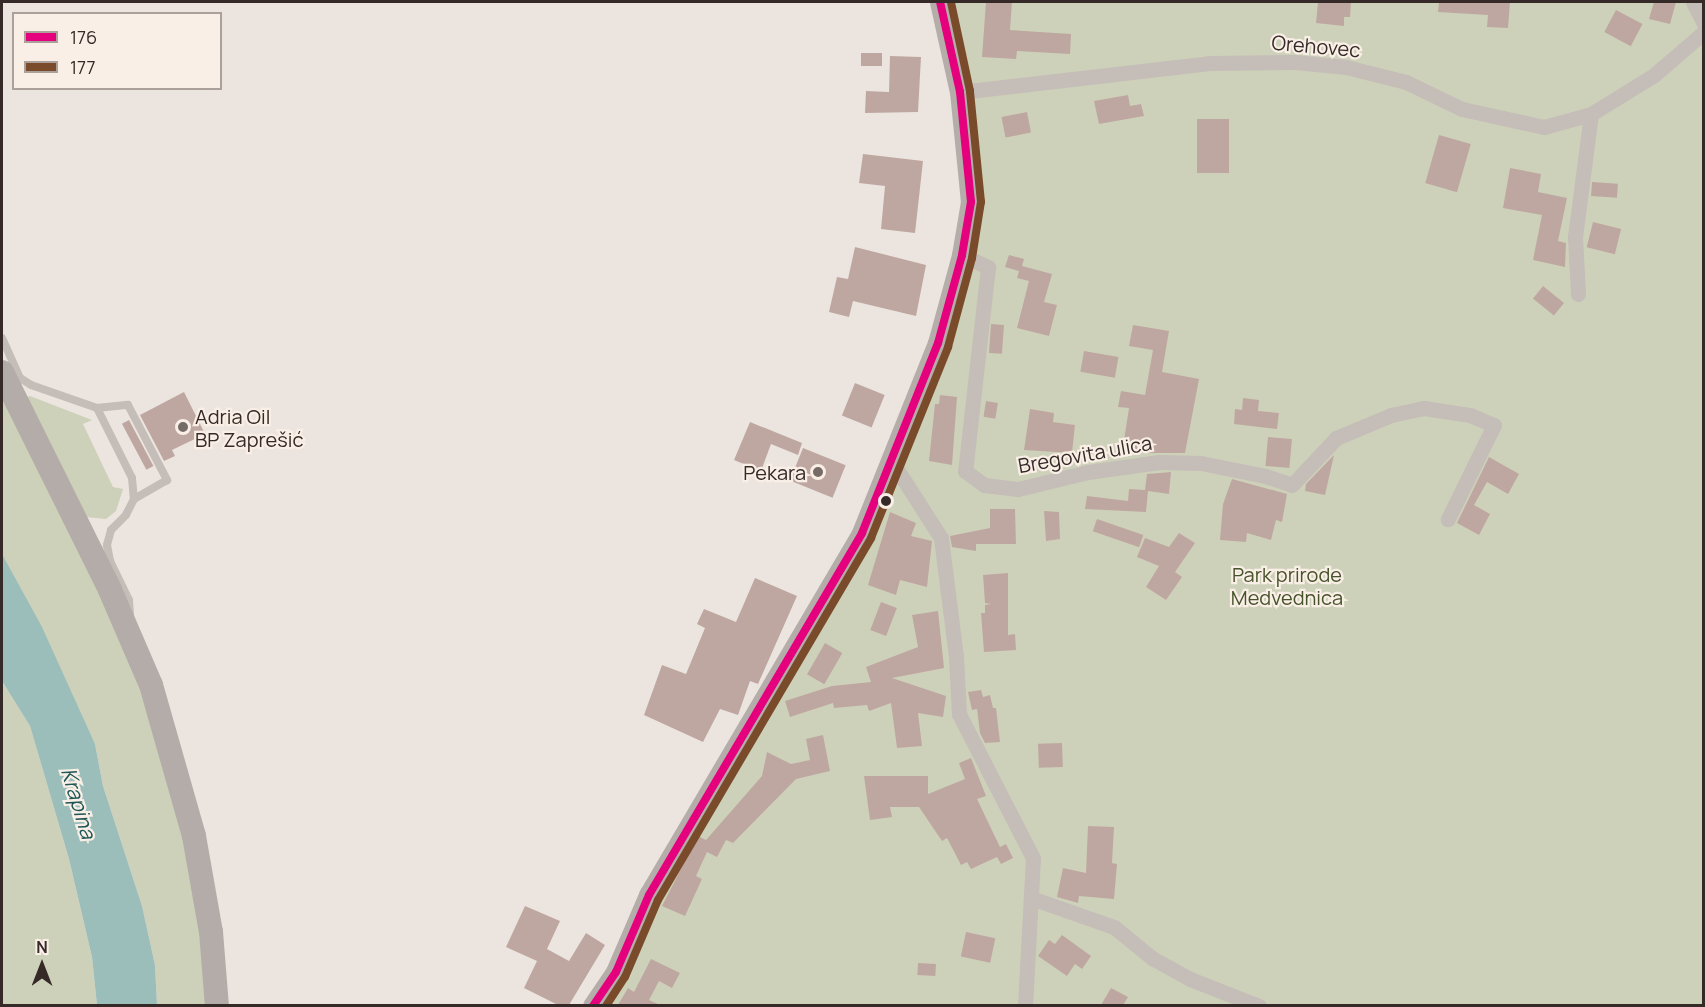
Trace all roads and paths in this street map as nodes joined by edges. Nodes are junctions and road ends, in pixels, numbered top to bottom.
1 (940, 2) edge
2 (1693, 2) edge
3 (1704, 24) edge
4 (1704, 32) edge
5 (960, 92) junction
6 (1591, 114) junction
7 (962, 255) junction
8 (1578, 294) dead end
9 (2, 338) edge
10 (2, 372) edge
11 (97, 408) junction
12 (893, 463) junction
13 (134, 499) junction
14 (1448, 519) dead end
15 (132, 639) junction
16 (1034, 899) junction
17 (217, 1005) edge
18 (593, 1005) edge
19 (1025, 1005) edge
20 (1259, 1005) edge

1 - 5 main road
2 - 3 street
4 - 6 street, Orehovec
5 - 6 street, Orehovec
5 - 7 main road
6 - 8 street
7 - 12 main road
7 - 14 street, Bregovita ulica
9 - 11 lane
10 - 15 main road
11 - 13 lane
11 - 13 lane
12 - 16 street
12 - 18 main road
13 - 15 lane
15 - 17 main road
16 - 19 street
16 - 20 street

